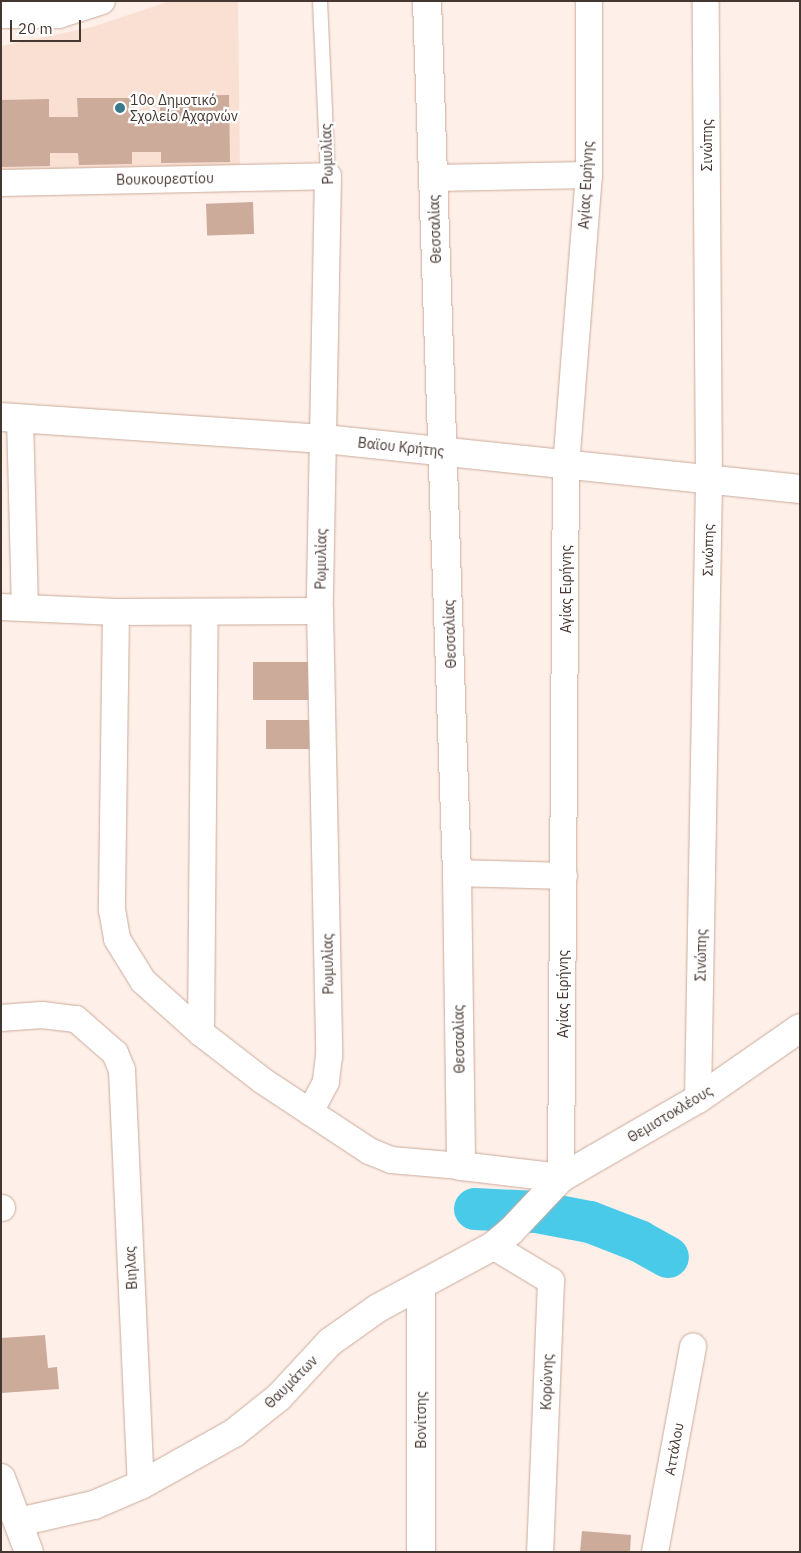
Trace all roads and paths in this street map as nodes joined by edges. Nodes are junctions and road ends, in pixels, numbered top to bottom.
1 (102, 1) edge
2 (320, 1) edge
3 (427, 1) edge
4 (589, 1) edge
5 (706, 1) edge
6 (58, 8) edge
7 (1, 15) edge
8 (589, 174) junction
9 (328, 176) junction
10 (433, 178) junction
11 (1, 183) edge
12 (11, 418) edge
13 (324, 439) junction
14 (444, 452) junction
15 (566, 466) junction
16 (709, 482) junction
17 (800, 489) edge
18 (13, 608) edge
19 (320, 611) junction
20 (116, 612) junction
21 (205, 612) junction
22 (457, 873) junction
23 (564, 876) junction
24 (1, 1018) edge
25 (800, 1028) edge
26 (201, 1033) junction
27 (698, 1099) junction
28 (310, 1112) junction
29 (461, 1166) junction
30 (561, 1178) junction
31 (540, 1201) joint
32 (502, 1239) junction
33 (420, 1287) junction
34 (693, 1346) dead end
35 (1, 1478) edge
36 (141, 1485) junction
37 (19, 1522) junction
38 (29, 1552) edge
39 (421, 1552) edge
40 (540, 1552) edge
41 (655, 1552) edge

1 - 6 street
2 - 9 lane, Ρωμυλίας
3 - 10 street, Θεσσαλίας
4 - 8 street, Αγίας Ειρήνης
5 - 16 street, Σινώπης
6 - 7 street
8 - 10 street
8 - 15 street, Αγίας Ειρήνης
9 - 11 street, Βουκουρεστίου
9 - 13 street, Ρωμυλίας
10 - 14 street, Θεσσαλίας
12 - 13 street, Βαϊου Κρήτης
12 - 18 street
13 - 14 street, Βαϊου Κρήτης
13 - 19 street, Ρωμυλίας
14 - 15 street, Βαϊου Κρήτης
14 - 22 street, Θεσσαλίας
15 - 16 street, Βαϊου Κρήτης
15 - 23 street, Αγίας Ειρήνης
16 - 17 street, Βαϊου Κρήτης
16 - 27 street, Σινώπης
18 - 20 street
19 - 21 street
19 - 28 street, Ρωμυλίας
20 - 21 street
20 - 26 street
21 - 26 street
22 - 23 street
22 - 29 street, Θεσσαλίας
23 - 30 street, Αγίας Ειρήνης
24 - 36 street, Βιηλας
25 - 27 street, Θεμιστοκλέους
26 - 28 street
27 - 30 street, Θεμιστοκλέους
28 - 29 street
29 - 30 street
30 - 31 street, Θεμιστοκλέους
31 - 32 street, Θαυμάτων
32 - 33 street, Θαυμάτων
32 - 40 street, Κορώνης
33 - 36 street, Θαυμάτων
33 - 39 street, Βονίτσης
34 - 41 street, Αττάλου
35 - 37 street
36 - 37 street, Θαυμάτων
37 - 38 street

